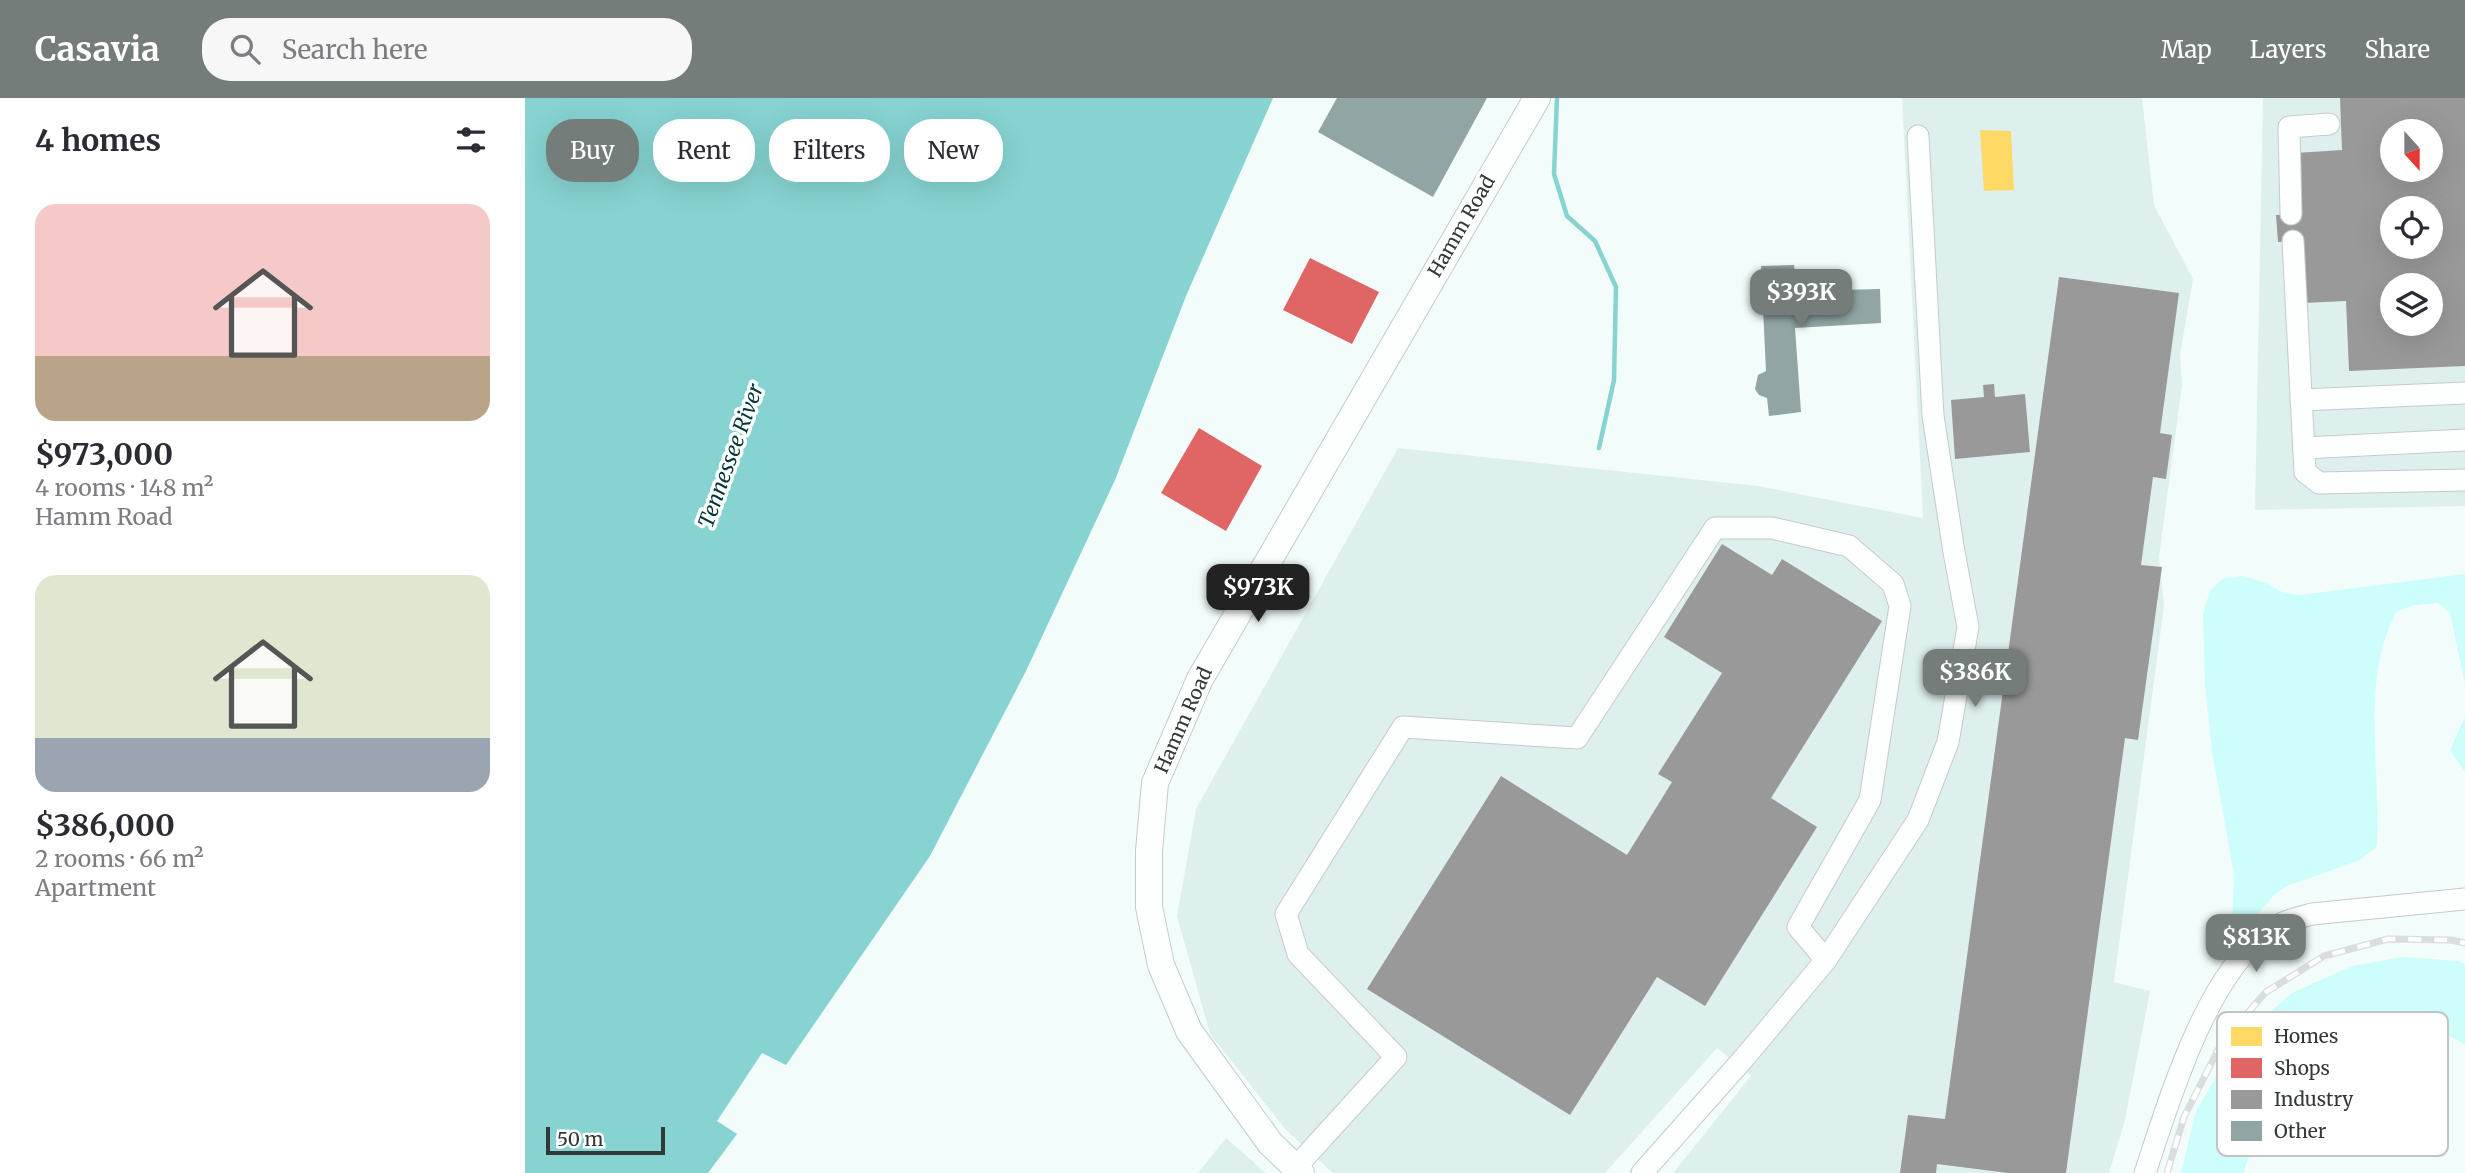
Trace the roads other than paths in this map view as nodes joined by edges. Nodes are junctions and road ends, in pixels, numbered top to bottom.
1 (1537, 98) edge
2 (2329, 124) dead end
3 (1918, 136) dead end
4 (2291, 214) dead end
5 (2293, 241) dead end
6 (2465, 393) edge
7 (2301, 400) junction
8 (2465, 440) edge
9 (2304, 448) junction
10 (2465, 480) edge
11 (2465, 899) edge
12 (1826, 960) junction
13 (1298, 1170) edge
14 (1642, 1173) edge
15 (2145, 1173) edge

1 - 13 main road, Hamm Road
2 - 4 street
3 - 12 street
5 - 7 street
6 - 7 street
7 - 9 street
8 - 9 street
9 - 10 street
11 - 15 street
12 - 13 street
12 - 14 street

